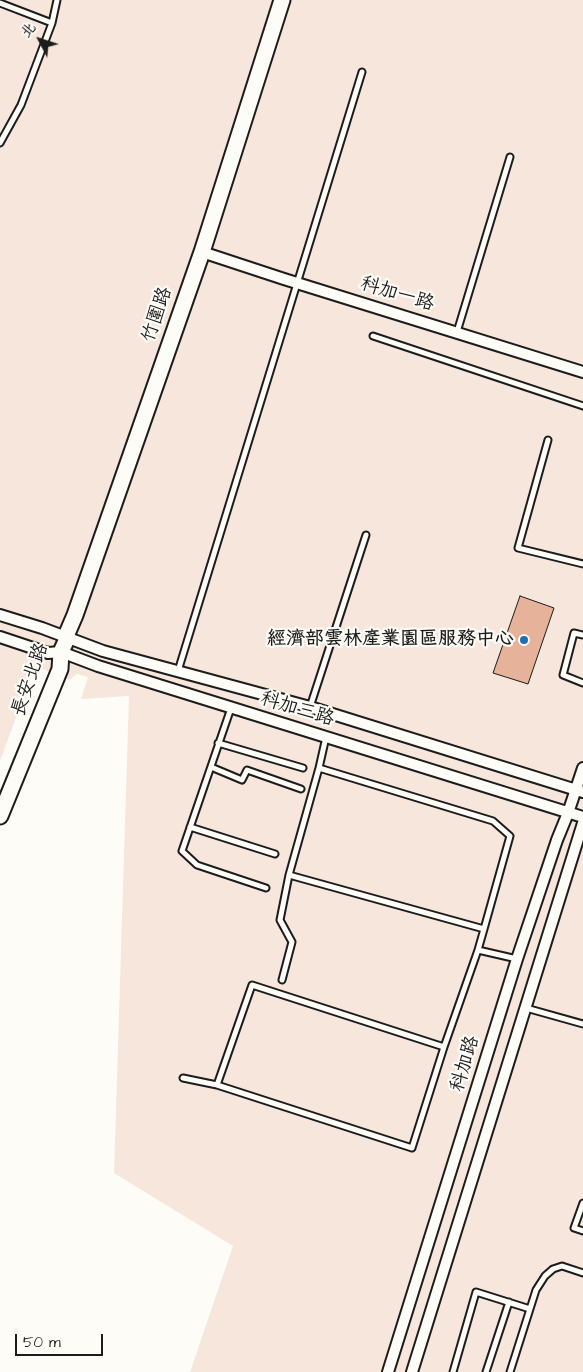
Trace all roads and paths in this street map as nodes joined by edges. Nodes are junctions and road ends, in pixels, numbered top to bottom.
1 (57, 0) edge
2 (282, 0) edge
3 (0, 3) edge
4 (52, 22) junction
5 (362, 72) dead end
6 (3, 132) edge
7 (0, 143) edge
8 (510, 157) dead end
9 (202, 252) junction
10 (296, 283) junction
11 (457, 332) junction
12 (373, 336) dead end
13 (583, 372) edge
14 (583, 406) edge
15 (548, 440) dead end
16 (366, 535) dead end
17 (583, 564) edge
18 (0, 615) edge
19 (583, 636) edge
20 (0, 637) edge
21 (64, 643) junction
22 (178, 671) junction
23 (583, 683) edge
24 (310, 707) junction
25 (231, 708) junction
26 (326, 737) junction
27 (218, 743) junction
28 (211, 767) junction
29 (303, 768) dead end
30 (319, 768) junction
31 (583, 768) edge
32 (301, 789) dead end
33 (579, 791) edge
34 (568, 813) junction
35 (0, 816) edge
36 (583, 817) edge
37 (583, 823) edge
38 (190, 826) junction
39 (275, 854) dead end
40 (289, 875) junction
41 (266, 888) dead end
42 (484, 929) junction
43 (478, 950) junction
44 (517, 959) junction
45 (282, 980) dead end
46 (525, 1008) junction
47 (583, 1024) edge
48 (444, 1047) junction
49 (183, 1078) dead end
50 (217, 1085) junction
51 (583, 1203) edge
52 (583, 1231) edge
53 (583, 1273) edge
54 (509, 1302) junction
55 (530, 1309) junction
56 (388, 1372) edge
57 (412, 1372) edge
58 (453, 1372) edge
59 (486, 1372) edge
60 (510, 1372) edge

1 - 4 lane
2 - 9 street, 竹圍路
3 - 4 lane
4 - 6 lane
5 - 10 lane
6 - 7 lane
8 - 11 lane
9 - 10 street, 科加一路
9 - 21 street, 竹圍路
10 - 11 street, 科加一路
10 - 22 lane
11 - 13 street, 科加一路
12 - 14 lane
15 - 17 lane
16 - 24 lane
18 - 21 street, 科加三路
19 - 23 lane
20 - 21 street, 科加三路
21 - 22 street, 科加三路
21 - 25 street, 科加三路
21 - 35 street, 長安北路
22 - 24 street, 科加三路
24 - 33 street, 科加三路
25 - 26 street, 科加三路
25 - 27 lane
26 - 30 lane
26 - 34 street, 科加三路
27 - 28 lane
27 - 29 lane
28 - 32 lane
28 - 38 lane
30 - 40 lane
30 - 42 lane
31 - 33 street, 科加路
33 - 34 street, 科加路
34 - 36 street, 科加三路
34 - 44 street, 科加路
37 - 46 street
38 - 39 lane
38 - 41 lane
40 - 42 lane
40 - 45 lane
42 - 43 lane
43 - 44 lane
43 - 48 lane
44 - 56 street, 科加路
46 - 47 lane
46 - 57 street
48 - 50 lane
48 - 50 lane
49 - 50 lane
51 - 52 lane
53 - 55 lane
54 - 55 lane
54 - 58 lane
54 - 59 lane
55 - 60 lane

